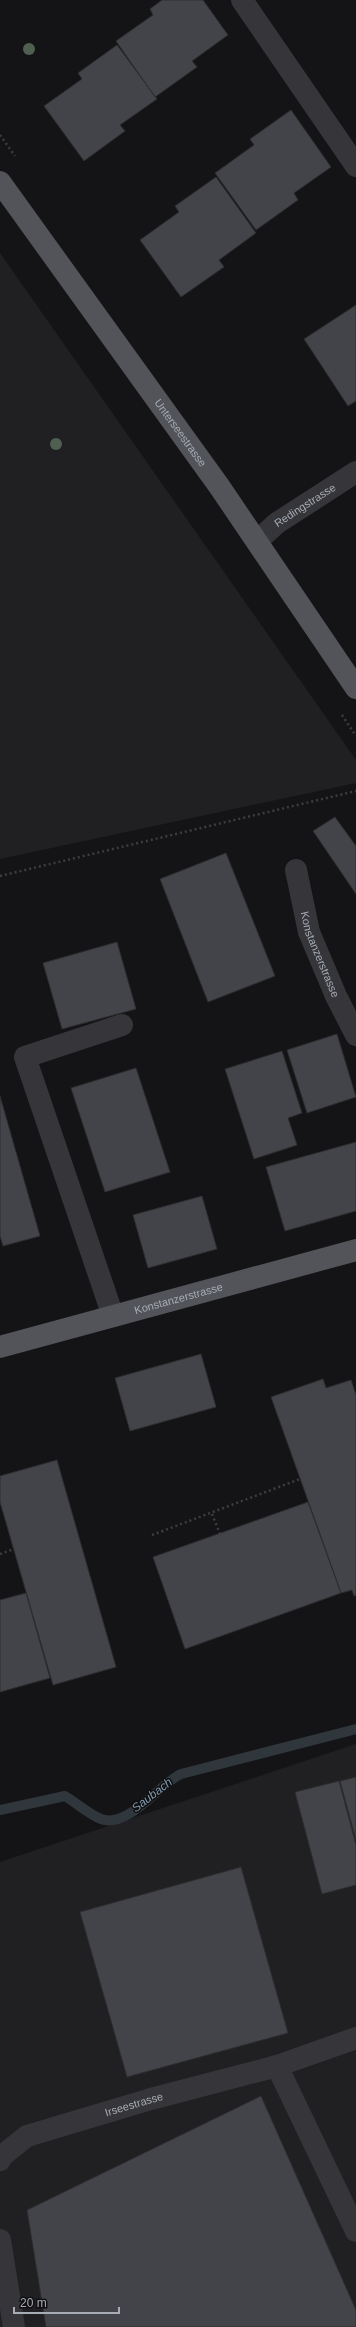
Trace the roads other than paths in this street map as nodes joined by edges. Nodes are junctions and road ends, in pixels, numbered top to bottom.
1 (242, 0) edge
2 (356, 166) edge
3 (0, 182) edge
4 (356, 472) edge
5 (257, 541) junction
6 (356, 688) edge
7 (296, 870) dead end
8 (122, 1025) dead end
9 (356, 1035) edge
10 (356, 1250) edge
11 (113, 1316) junction
12 (0, 1347) edge
13 (356, 2038) edge
14 (277, 2066) junction
15 (0, 2160) edge
16 (356, 2231) edge
17 (0, 2240) edge
18 (14, 2327) edge

1 - 2 street
3 - 5 main road, Unterseestrasse
4 - 5 street, Redingstrasse
5 - 6 main road, Unterseestrasse
7 - 9 street, Konstanzerstrasse
8 - 11 street
10 - 11 main road, Konstanzerstrasse
11 - 12 main road, Konstanzerstrasse
13 - 14 street, Irseestrasse
14 - 15 street, Irseestrasse
14 - 16 street
17 - 18 street

